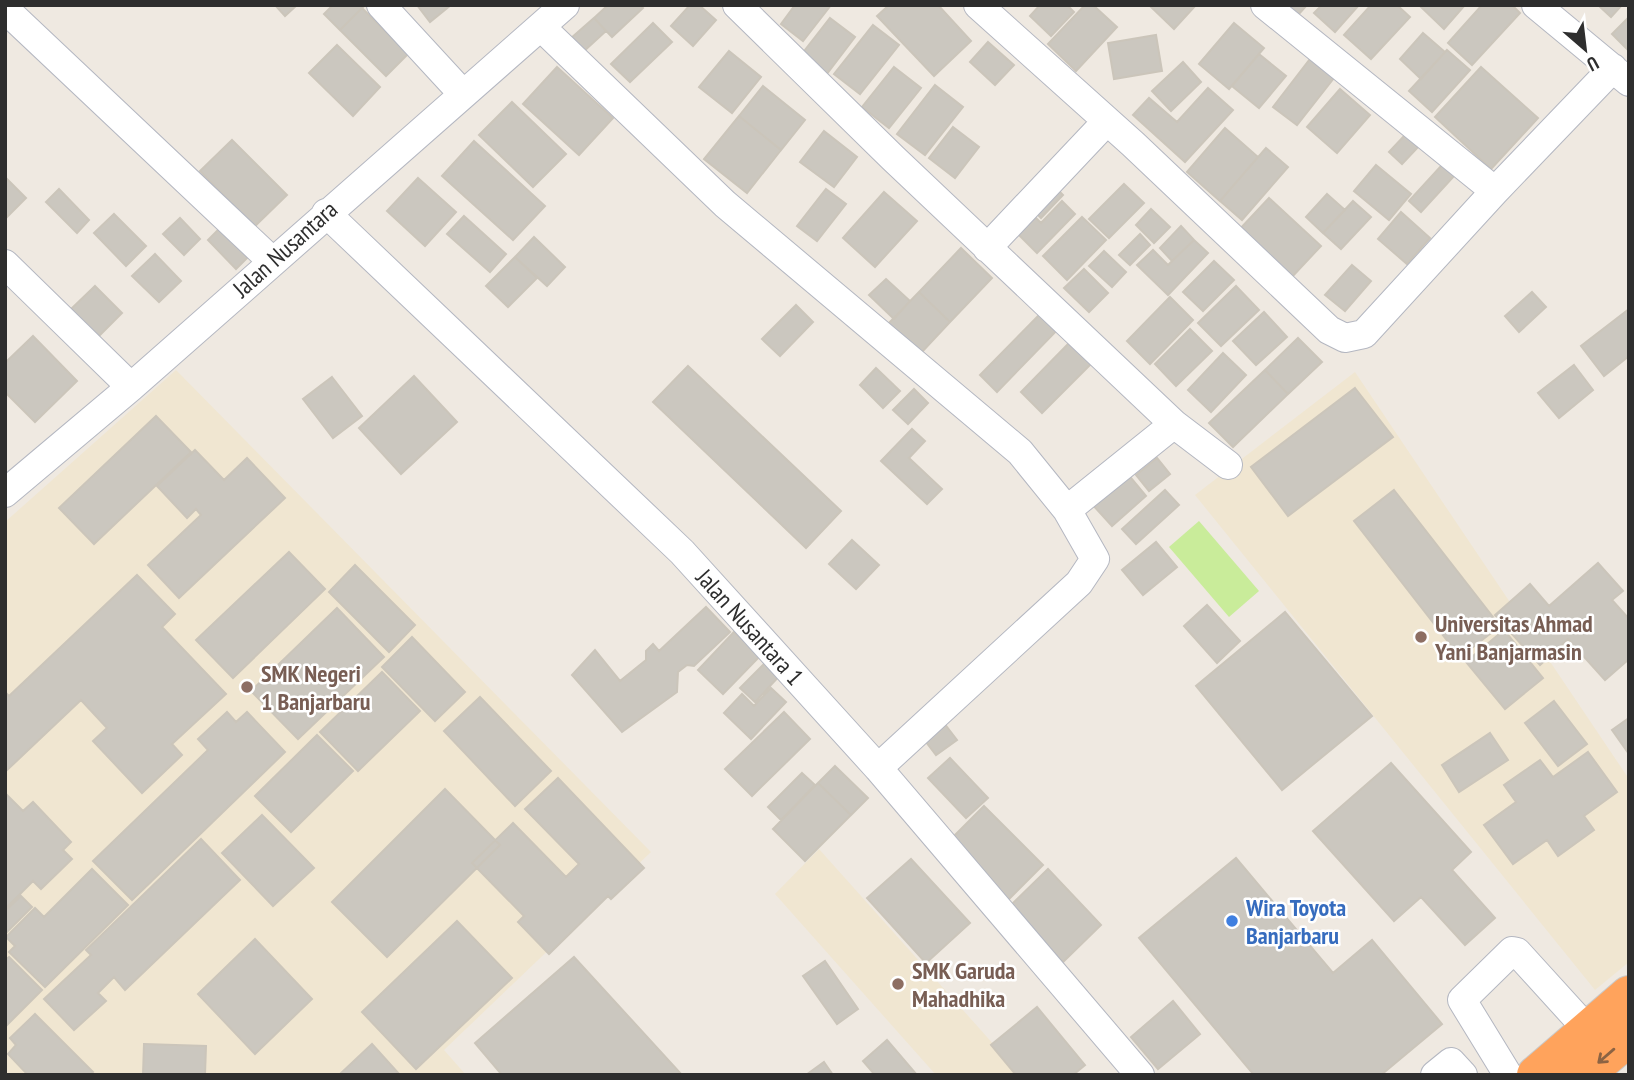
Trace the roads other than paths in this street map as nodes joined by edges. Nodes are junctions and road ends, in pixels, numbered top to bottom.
1 (382, 5) edge
2 (565, 5) edge
3 (737, 5) edge
4 (978, 5) edge
5 (1265, 5) edge
6 (1536, 5) edge
7 (5, 9) edge
8 (541, 27) junction
9 (1621, 75) edge
10 (463, 94) junction
11 (1107, 121) junction
12 (1495, 191) junction
13 (326, 213) junction
14 (987, 248) junction
15 (272, 261) junction
16 (5, 264) edge
17 (131, 387) junction
18 (1174, 424) junction
19 (1228, 465) dead end
20 (5, 493) edge
21 (1067, 510) junction
22 (878, 768) junction
23 (1629, 995) edge
24 (1587, 1029) junction
25 (1629, 1037) edge
26 (1140, 1075) edge
27 (1435, 1075) edge
28 (1463, 1075) edge
29 (1508, 1075) edge
30 (1536, 1075) edge
31 (1584, 1075) edge

1 - 10 street
2 - 8 street, Jalan Nusantara
3 - 14 street
4 - 11 street
5 - 12 street
6 - 9 street
7 - 15 street
8 - 10 street, Jalan Nusantara
8 - 21 street
9 - 12 street
10 - 13 street, Jalan Nusantara
11 - 12 street
11 - 14 street
13 - 15 street, Jalan Nusantara
13 - 22 street, Jalan Nusantara 1
14 - 18 street
15 - 17 street, Jalan Nusantara
16 - 17 street
17 - 20 street, Jalan Nusantara
18 - 19 street
18 - 21 street
21 - 22 street
22 - 26 street, Jalan Nusantara 1
23 - 24 highway
24 - 29 street
24 - 30 highway
25 -> 31 highway
27 - 28 street

